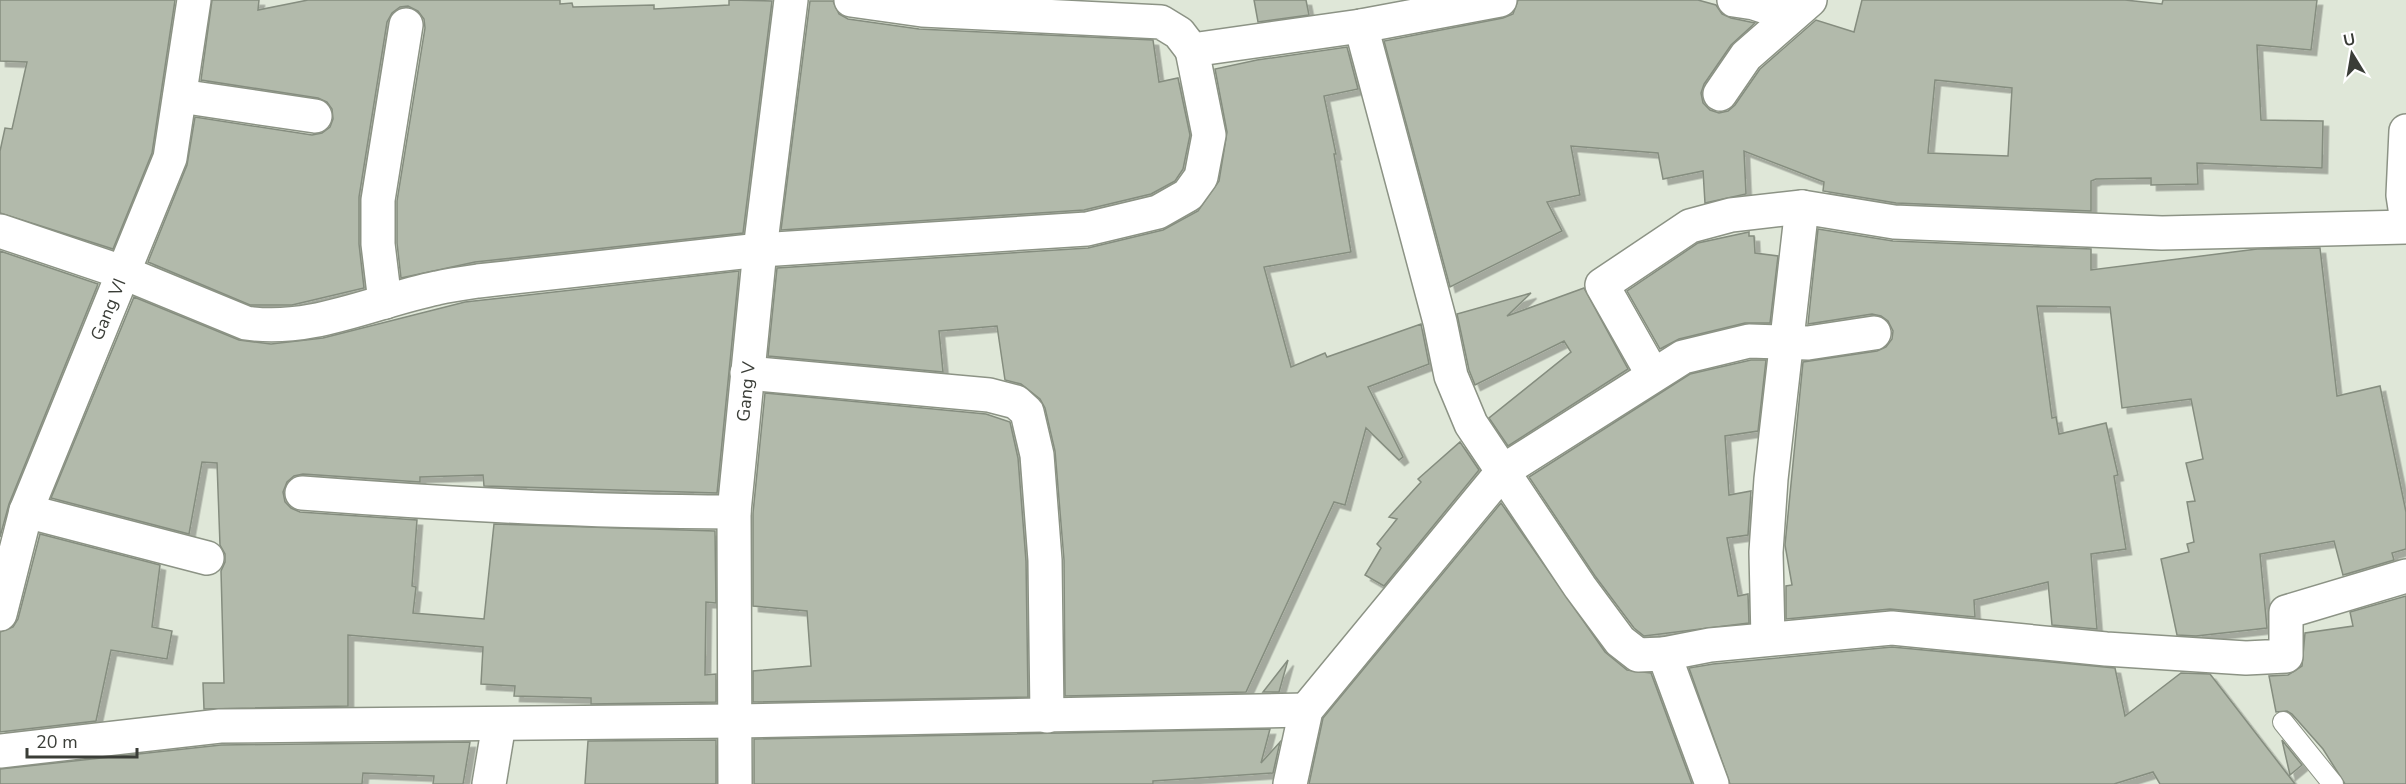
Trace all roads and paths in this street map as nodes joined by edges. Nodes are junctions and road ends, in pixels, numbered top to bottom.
1 (194, 0) edge
2 (791, 0) edge
3 (851, 0) edge
4 (1172, 0) edge
5 (1500, 0) edge
6 (1734, 0) edge
7 (1800, 8) edge
8 (406, 25) dead end
9 (1361, 26) junction
10 (1185, 42) junction
11 (1720, 94) dead end
12 (180, 96) junction
13 (315, 116) dead end
14 (2405, 151) edge
15 (1802, 207) junction
16 (2406, 214) edge
17 (2406, 227) edge
18 (0, 231) edge
19 (760, 250) junction
20 (122, 272) junction
21 (385, 302) junction
22 (1874, 333) dead end
23 (1787, 342) junction
24 (747, 374) junction
25 (1653, 375) junction
26 (1503, 471) junction
27 (302, 493) dead end
28 (26, 511) junction
29 (734, 512) junction
30 (207, 558) dead end
31 (2406, 576) edge
32 (0, 614) edge
33 (1768, 639) junction
34 (1664, 654) junction
35 (1306, 710) junction
36 (1047, 716) junction
37 (734, 722) junction
38 (2283, 722) dead end
39 (499, 724) junction
40 (0, 751) edge
41 (489, 784) edge
42 (735, 784) edge
43 (1290, 784) edge
44 (1713, 784) edge
45 (2332, 784) edge

1 - 12 street, Gang VI
2 - 19 street, Gang V
3 - 10 street
4 - 10 street
5 - 9 street
6 - 7 street
7 - 11 street
8 - 21 street
9 - 10 street
9 - 26 street
10 - 19 street
12 - 13 street
12 - 20 street, Gang VI
14 - 16 street
15 - 17 street
15 - 23 street
15 - 25 street
18 - 20 street
19 - 21 street
19 - 24 street, Gang V
20 - 21 street
20 - 28 street, Gang VI
22 - 23 street
23 - 25 street
23 - 33 street
24 - 29 street, Gang V
24 - 36 street
25 - 26 street
26 - 34 street
26 - 35 street
27 - 29 street
28 - 30 street
28 - 32 street, Gang VI
29 - 37 street, Gang V
31 - 33 street
33 - 34 street
34 - 44 street
35 - 36 street
35 - 43 street
36 - 37 street
37 - 39 street
37 - 42 street, Gang V
38 - 45 lane
39 - 40 street
39 - 41 street

